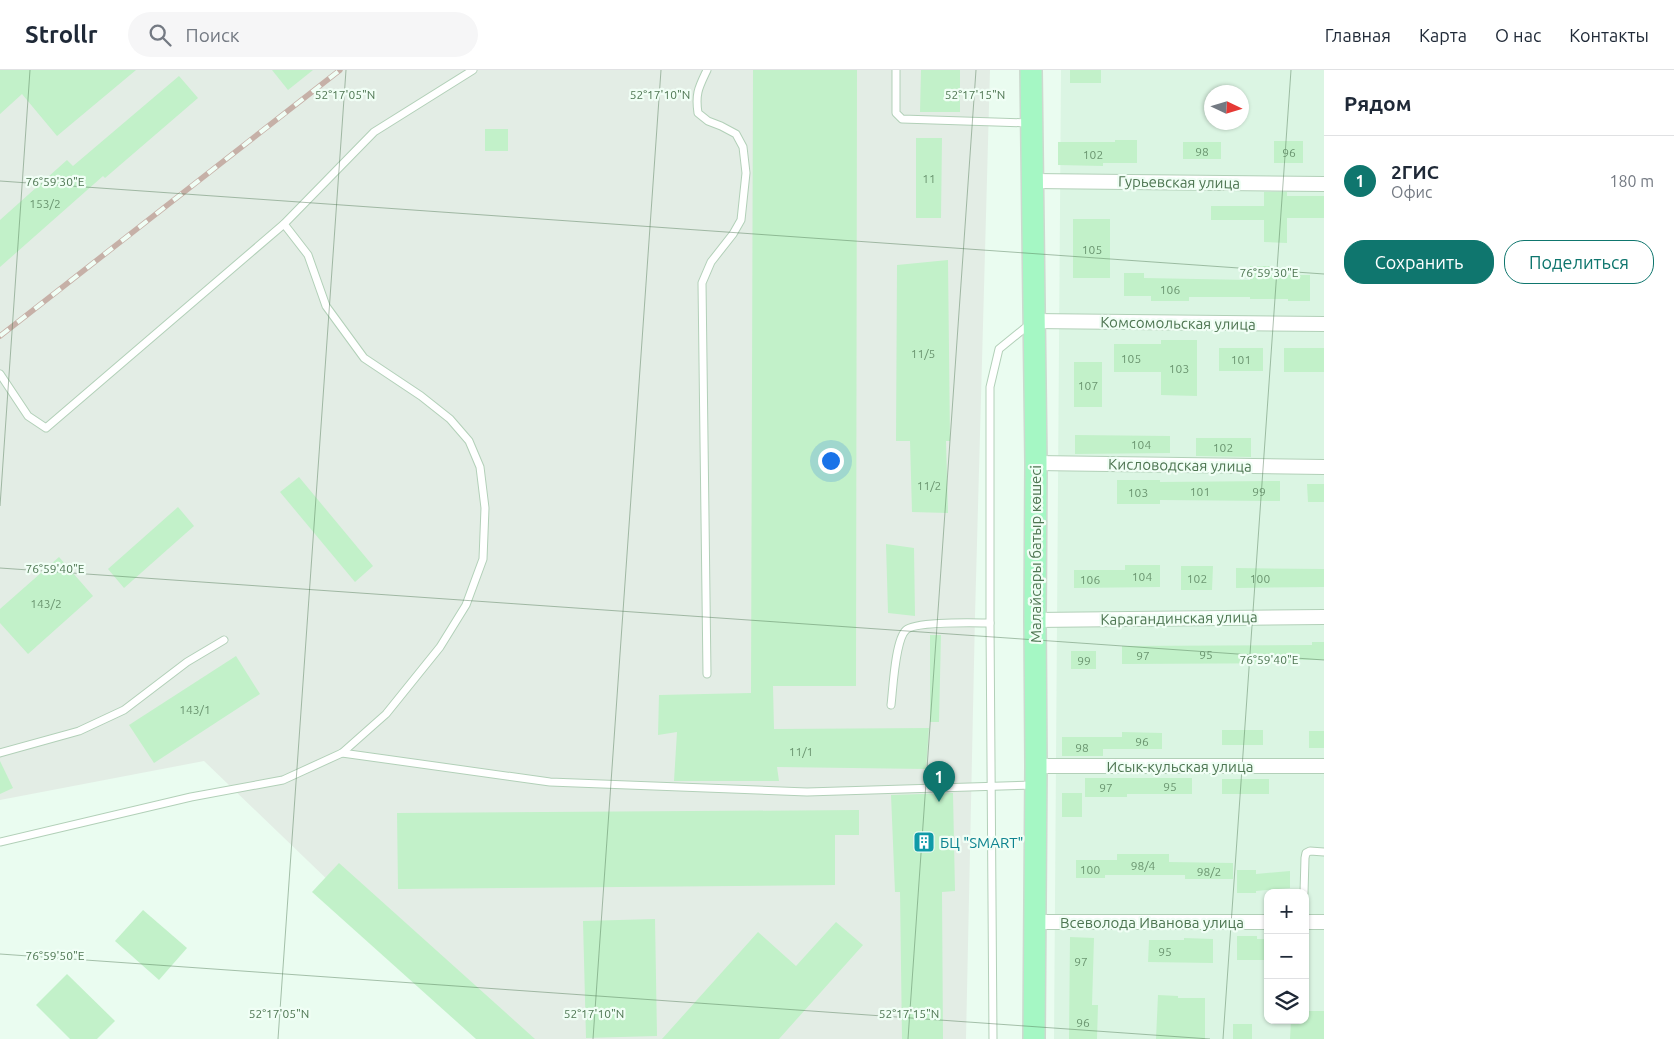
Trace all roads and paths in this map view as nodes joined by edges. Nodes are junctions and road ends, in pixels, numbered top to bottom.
1 (473, 70) edge
2 (707, 70) edge
3 (896, 70) edge
4 (1030, 70) edge
5 (1032, 123) junction
6 (1033, 181) junction
7 (1324, 184) edge
8 (284, 224) junction
9 (1033, 321) junction
10 (1324, 324) edge
11 (0, 374) edge
12 (1036, 463) junction
13 (1324, 466) edge
14 (1324, 617) edge
15 (1035, 620) junction
16 (990, 622) junction
17 (224, 640) dead end
18 (707, 674) dead end
19 (891, 705) dead end
20 (0, 753) edge
21 (342, 753) junction
22 (1324, 766) edge
23 (1036, 776) junction
24 (991, 786) junction
25 (0, 842) edge
26 (1324, 852) edge
27 (1304, 889) edge
28 (1036, 922) junction
29 (1264, 922) edge
30 (1309, 922) edge
31 (1324, 922) edge
32 (993, 1039) edge
33 (1034, 1039) edge

1 - 8 lane
2 - 18 lane
3 - 5 lane
4 - 5 main road, Малайсары батыр көшесі
5 - 6 main road, Малайсары батыр көшесі
6 - 7 street, Гурьевская улица
6 - 9 main road, Малайсары батыр көшесі
8 - 11 lane
8 - 21 lane
9 - 10 street, Комсомольская улица
9 - 12 main road, Малайсары батыр көшесі
9 - 16 lane
12 - 13 street, Кисловодская улица
12 - 15 main road, Малайсары батыр көшесі
14 - 15 street, Карагандинская улица
15 - 23 main road, Малайсары батыр көшесі
16 - 19 lane
16 - 24 lane
17 - 20 lane
21 - 24 lane
21 - 25 lane
22 - 23 street, Исык-кульская улица
23 - 24 lane
23 - 28 main road, Малайсары батыр көшесі
24 - 32 lane
26 - 27 lane
28 - 29 street, Всеволода Иванова улица
28 - 33 main road, Малайсары батыр көшесі
30 - 31 street

